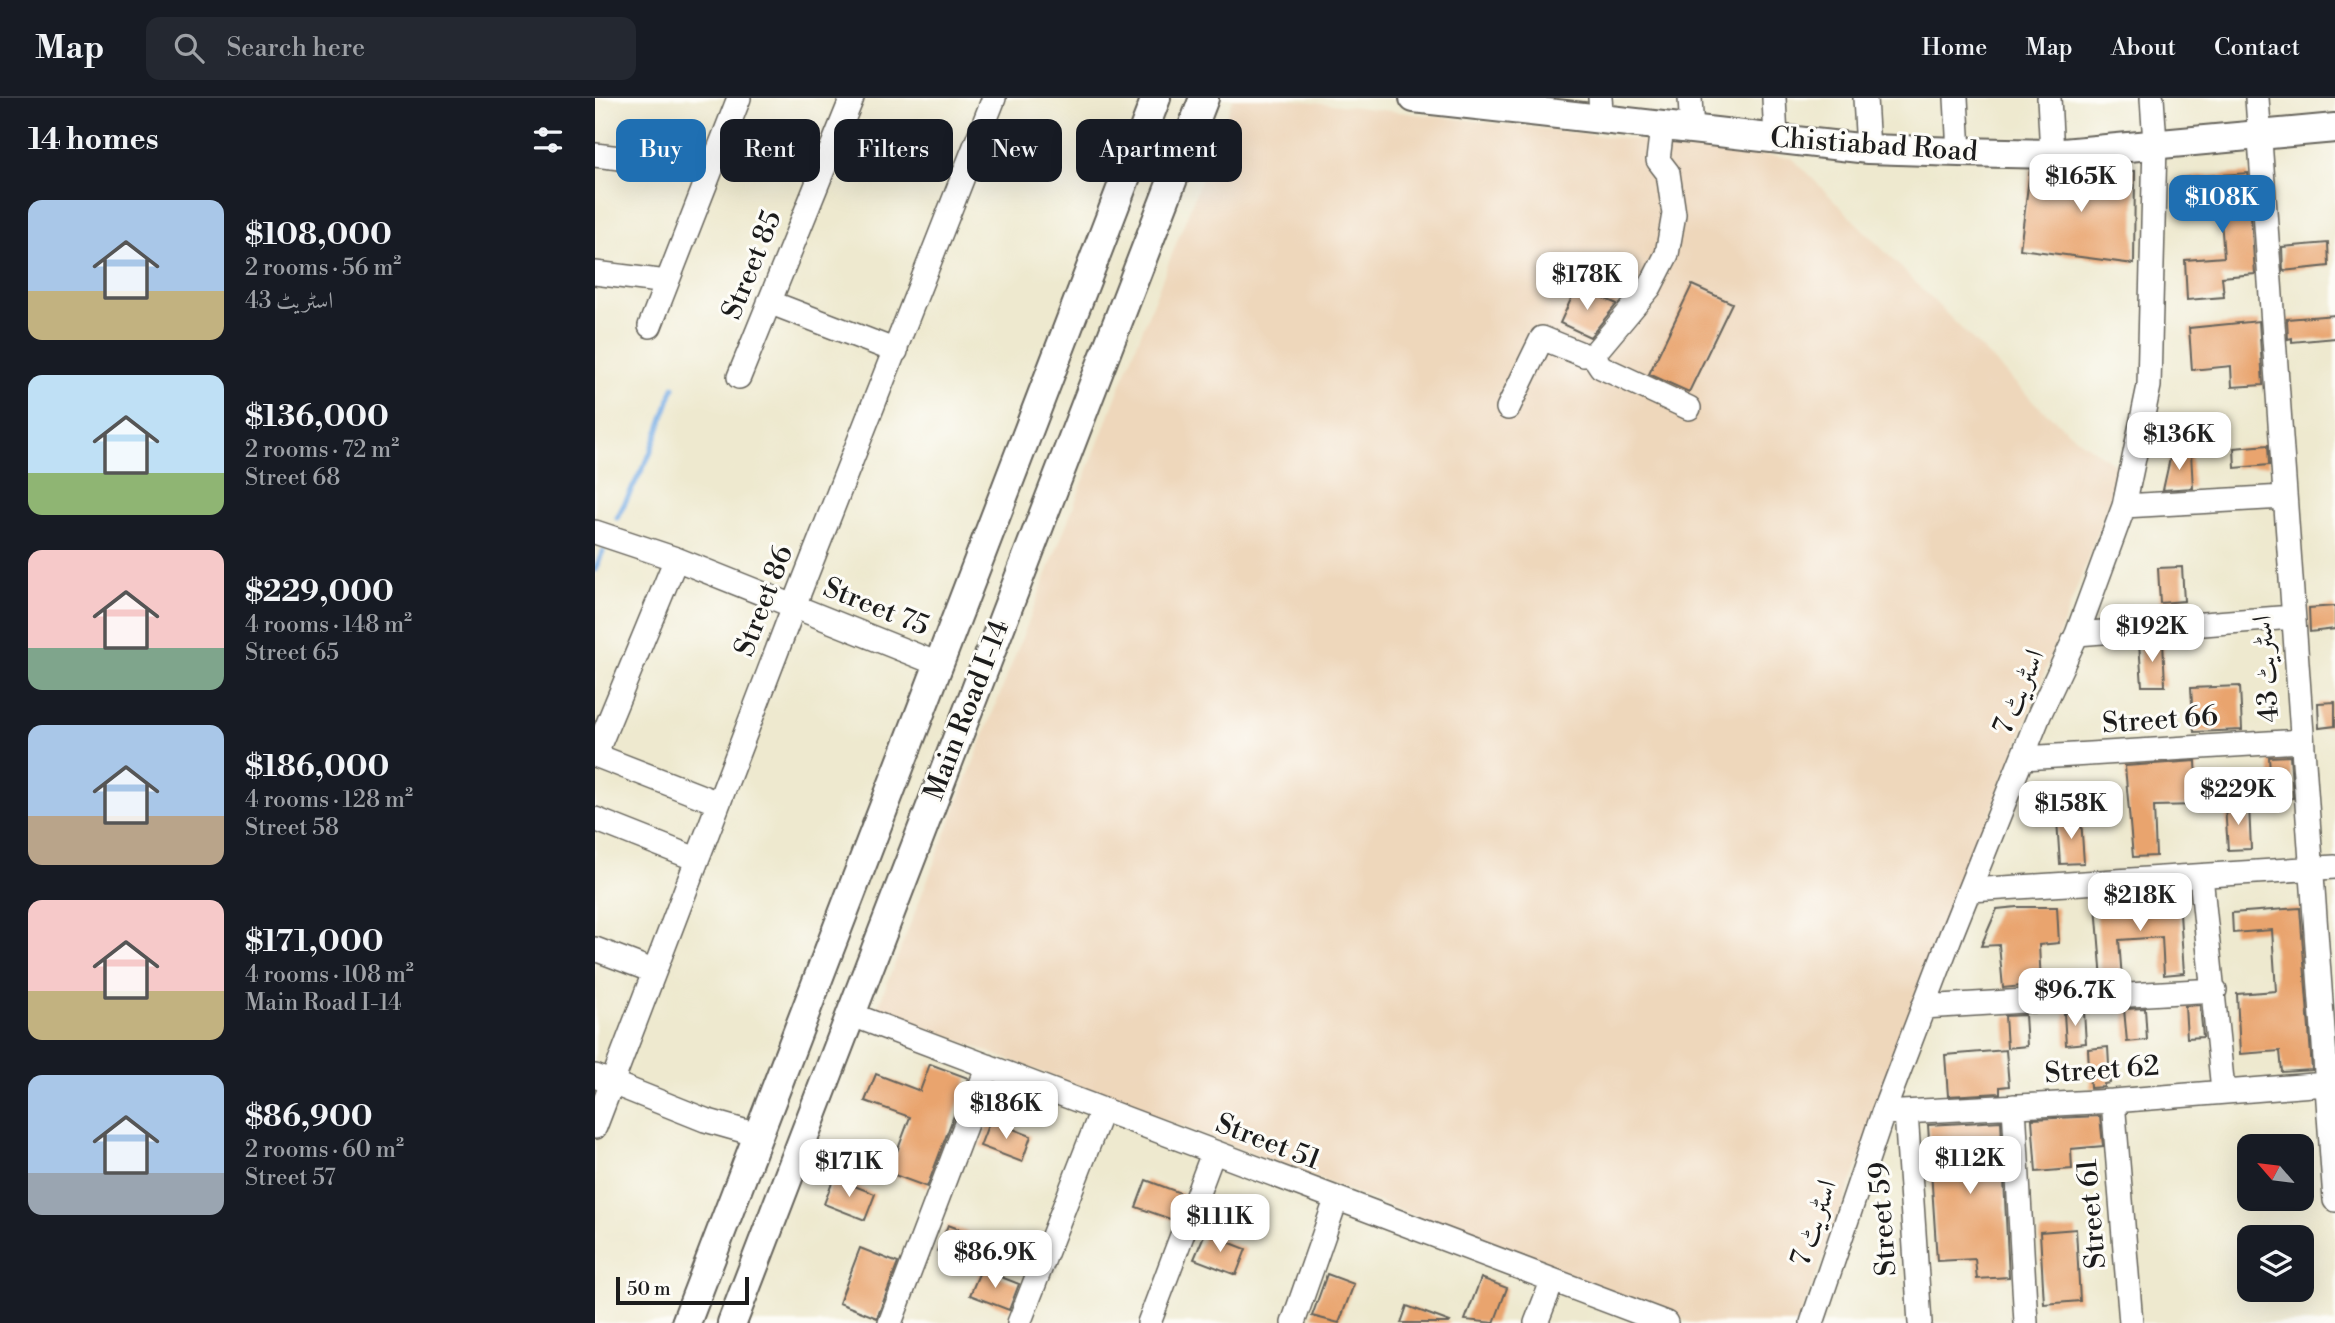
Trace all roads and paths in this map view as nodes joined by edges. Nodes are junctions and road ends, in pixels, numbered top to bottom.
1 (739, 98) edge
2 (852, 98) edge
3 (994, 98) edge
4 (1156, 98) edge
5 (1204, 98) edge
6 (1420, 98) edge
7 (1690, 98) edge
8 (1774, 98) edge
9 (1865, 98) edge
10 (1956, 98) edge
11 (2049, 98) edge
12 (2152, 98) edge
13 (2257, 98) edge
14 (1511, 104) edge
15 (1601, 109) edge
16 (1662, 127) junction
17 (2335, 128) edge
18 (1692, 131) junction
19 (2260, 134) junction
20 (1776, 139) junction
21 (2155, 143) junction
22 (1868, 149) junction
23 (1959, 152) junction
24 (2052, 154) junction
25 (595, 155) edge
26 (711, 169) junction
27 (595, 273) edge
28 (667, 282) junction
29 (769, 302) junction
30 (650, 326) dead end
31 (895, 351) junction
32 (1593, 355) junction
33 (739, 377) dead end
34 (1508, 408) dead end
35 (1689, 408) dead end
36 (2284, 497) junction
37 (2124, 506) junction
38 (595, 532) edge
39 (676, 559) junction
40 (794, 606) junction
41 (2292, 617) junction
42 (2077, 634) junction
43 (938, 664) junction
44 (2301, 741) junction
45 (595, 755) edge
46 (2023, 758) junction
47 (718, 803) junction
48 (595, 819) edge
49 (696, 859) junction
50 (2335, 867) edge
51 (2311, 869) junction
52 (2201, 876) junction
53 (1971, 890) junction
54 (595, 948) edge
55 (653, 971) junction
56 (2215, 990) junction
57 (1923, 1007) junction
58 (803, 1016) junction
59 (847, 1022) junction
60 (988, 1066) junction
61 (603, 1079) edge
62 (2326, 1084) junction
63 (2223, 1090) junction
64 (2113, 1101) junction
65 (2014, 1106) junction
66 (1102, 1110) junction
67 (1906, 1112) junction
68 (1883, 1113) junction
69 (595, 1127) edge
70 (758, 1135) junction
71 (1213, 1153) junction
72 (1336, 1200) junction
73 (2335, 1200) edge
74 (1552, 1282) junction
75 (737, 1322) edge
76 (686, 1323) edge
77 (890, 1323) edge
78 (1019, 1323) edge
79 (1149, 1323) edge
80 (1293, 1323) edge
81 (1536, 1323) edge
82 (1666, 1323) edge
83 (1812, 1323) edge
84 (1920, 1323) edge
85 (2026, 1323) edge
86 (2131, 1323) edge

1 - 26 street
2 - 29 street, Street 85
3 - 31 street, Street 86
4 - 43 main road, Main Road I-14
5 - 59 main road, Main Road I-14
6 - 14 main road, Chistiabad Road
7 - 18 street
8 - 20 street
9 - 22 street
10 - 23 street
11 - 24 street
12 - 21 street, اسٹریٹ 7
13 - 19 street, اسٹریٹ 43
14 - 15 main road, Chistiabad Road
15 - 16 main road, Chistiabad Road
16 - 18 main road, Chistiabad Road
16 - 32 street
17 - 19 main road, Chistiabad Road
18 - 20 main road, Chistiabad Road
19 - 21 main road, Chistiabad Road
19 - 36 street, اسٹریٹ 43
20 - 22 main road, Chistiabad Road
21 - 24 main road, Chistiabad Road
21 - 37 street, اسٹریٹ 7
22 - 23 main road, Chistiabad Road
23 - 24 main road, Chistiabad Road
25 - 26 street
26 - 28 street
27 - 28 street
28 - 30 street
29 - 31 street
29 - 33 street, Street 85
31 - 40 street, Street 86
32 - 34 street
32 - 35 street
36 - 37 street
36 - 41 street, اسٹریٹ 43
37 - 42 street, اسٹریٹ 7
38 - 39 street, Street 75
39 - 40 street, Street 75
39 - 45 street
40 - 43 street, Street 75
40 - 47 street, Street 86
41 - 42 street
41 - 44 street, اسٹریٹ 43
42 - 46 street, اسٹریٹ 7
43 - 58 main road, Main Road I-14
44 - 46 street, Street 66
44 - 51 street, اسٹریٹ 43
45 - 47 street
46 - 53 street, اسٹریٹ 7
47 - 49 street, Street 86
48 - 49 street
49 - 55 street, Street 86
50 - 51 street
51 - 52 street
51 - 62 street, اسٹریٹ 43
52 - 53 street
52 - 56 street
53 - 57 street, اسٹریٹ 7
54 - 55 street
55 - 61 street, Street 86
56 - 57 street
56 - 63 street
57 - 68 street, اسٹریٹ 7
58 - 59 main road
58 - 70 main road, Main Road I-14
59 - 60 street, Street 51
59 - 75 main road, Main Road I-14
60 - 66 street, Street 51
60 - 77 street
61 - 69 street, Street 86
61 - 70 street
62 - 63 street, Street 62
62 - 73 street, اسٹریٹ 43
63 - 64 street, Street 62
64 - 65 street, Street 62
64 - 86 street, Street 61
65 - 67 street, Street 62
65 - 85 street
66 - 71 street, Street 51
66 - 78 street
67 - 68 street, Street 62
67 - 84 street, Street 59
68 - 83 street, اسٹریٹ 7
70 - 76 main road, Main Road I-14
71 - 72 street, Street 51
71 - 79 street
72 - 74 street, Street 51
72 - 80 street
74 - 81 street
74 - 82 street, Street 51

